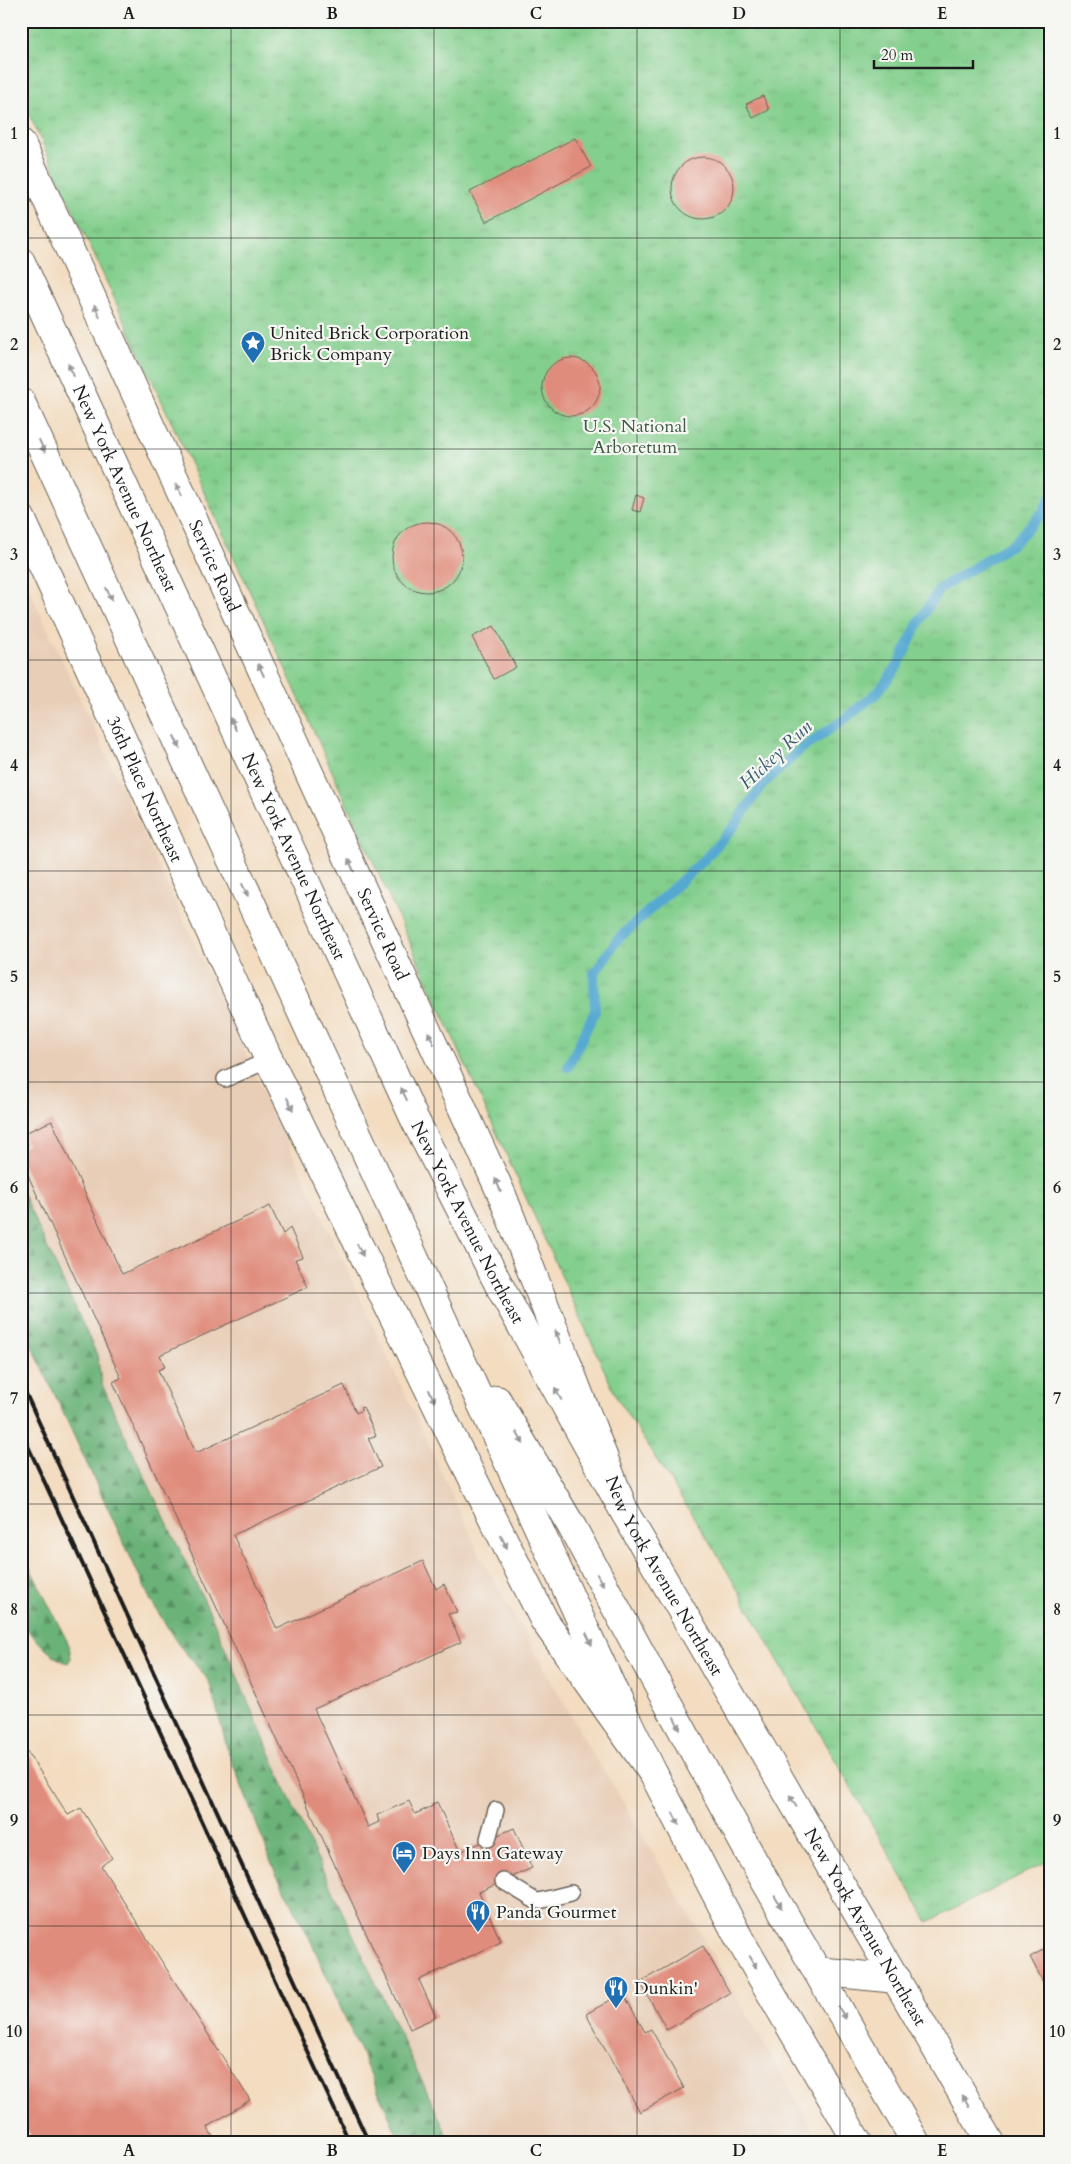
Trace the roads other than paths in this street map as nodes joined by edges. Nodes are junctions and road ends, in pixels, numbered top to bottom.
1 (21, 142) edge
2 (21, 262) edge
3 (21, 402) edge
4 (21, 518) edge
5 (269, 1060) junction
6 (226, 1079) dead end
7 (416, 1260) junction
8 (625, 1513) junction
9 (654, 1776) junction
10 (496, 1810) dead end
11 (488, 1839) dead end
12 (504, 1881) dead end
13 (571, 1892) dead end
14 (817, 1971) junction
15 (897, 1979) junction
16 (858, 2143) edge
17 (916, 2143) edge
18 (991, 2143) edge

8 -> 1 main road, Service Road
8 -> 2 main road, New York Avenue Northeast
3 -> 7 main road
4 - 5 main road, 36th Place Northeast
5 - 6 lane
5 -> 9 main road, 36th Place Northeast
7 -> 9 main road
7 -> 14 main road
15 -> 8 main road, New York Avenue Northeast
9 -> 16 main road
10 - 11 lane
12 - 13 lane
14 - 15 main road
14 -> 17 main road
18 -> 15 main road, New York Avenue Northeast

